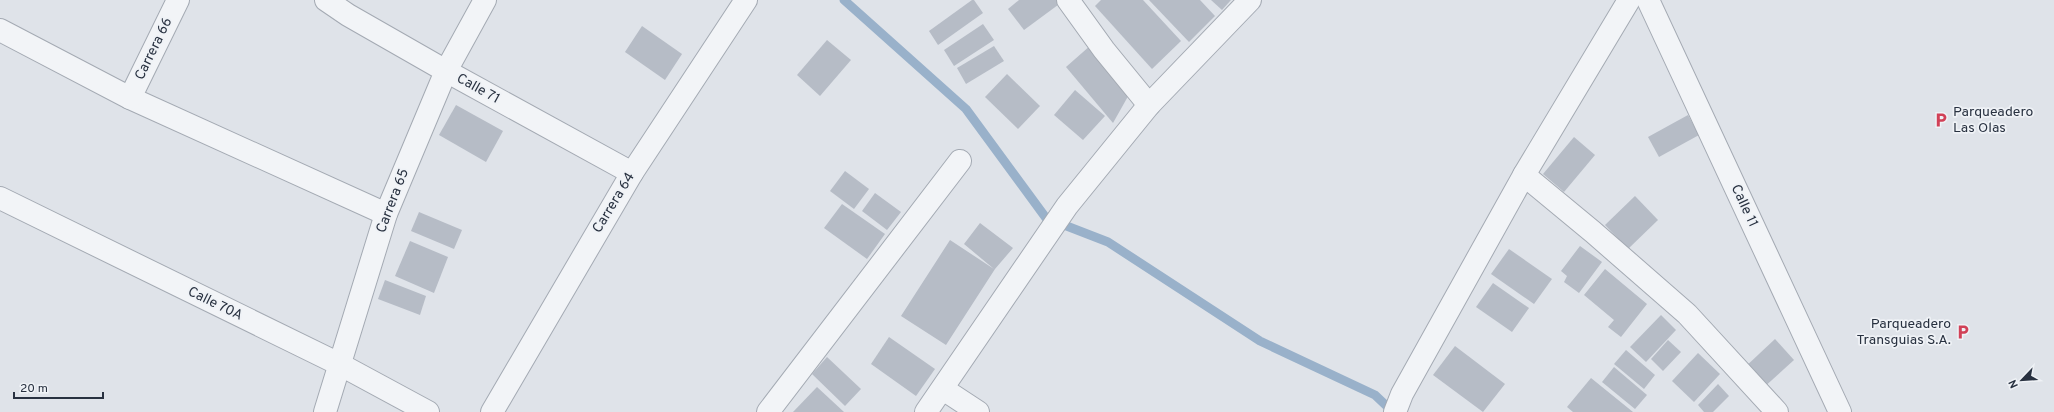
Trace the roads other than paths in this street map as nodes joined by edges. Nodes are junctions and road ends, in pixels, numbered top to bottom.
1 (178, 0) edge
2 (326, 0) edge
3 (486, 0) edge
4 (746, 0) edge
5 (1068, 0) edge
6 (1250, 0) edge
7 (1629, 0) edge
8 (1648, 0) edge
9 (0, 30) edge
10 (446, 71) junction
11 (130, 98) junction
12 (1149, 105) junction
13 (960, 161) dead end
14 (632, 173) junction
15 (1524, 174) junction
16 (0, 198) edge
17 (386, 214) junction
18 (341, 365) junction
19 (943, 389) junction
20 (1398, 403) edge
21 (325, 412) edge
22 (428, 412) edge
23 (492, 412) edge
24 (768, 412) edge
25 (926, 412) edge
26 (978, 412) edge
27 (1777, 412) edge
28 (1840, 412) edge

1 - 11 street, Carrera 66
2 - 10 street, Calle 71
3 - 10 street, Carrera 65
4 - 14 street, Carrera 64
5 - 12 street
6 - 12 street
7 - 15 street
8 - 28 street, Calle 11
9 - 11 street
10 - 14 street, Calle 71
10 - 17 street, Carrera 65
11 - 17 street
12 - 19 street
13 - 24 street
14 - 23 street, Carrera 64
15 - 20 street
15 - 27 street
16 - 18 street, Calle 70A
17 - 18 street, Carrera 65
18 - 21 street, Carrera 65
18 - 22 street, Calle 70A
19 - 25 street
19 - 26 street

